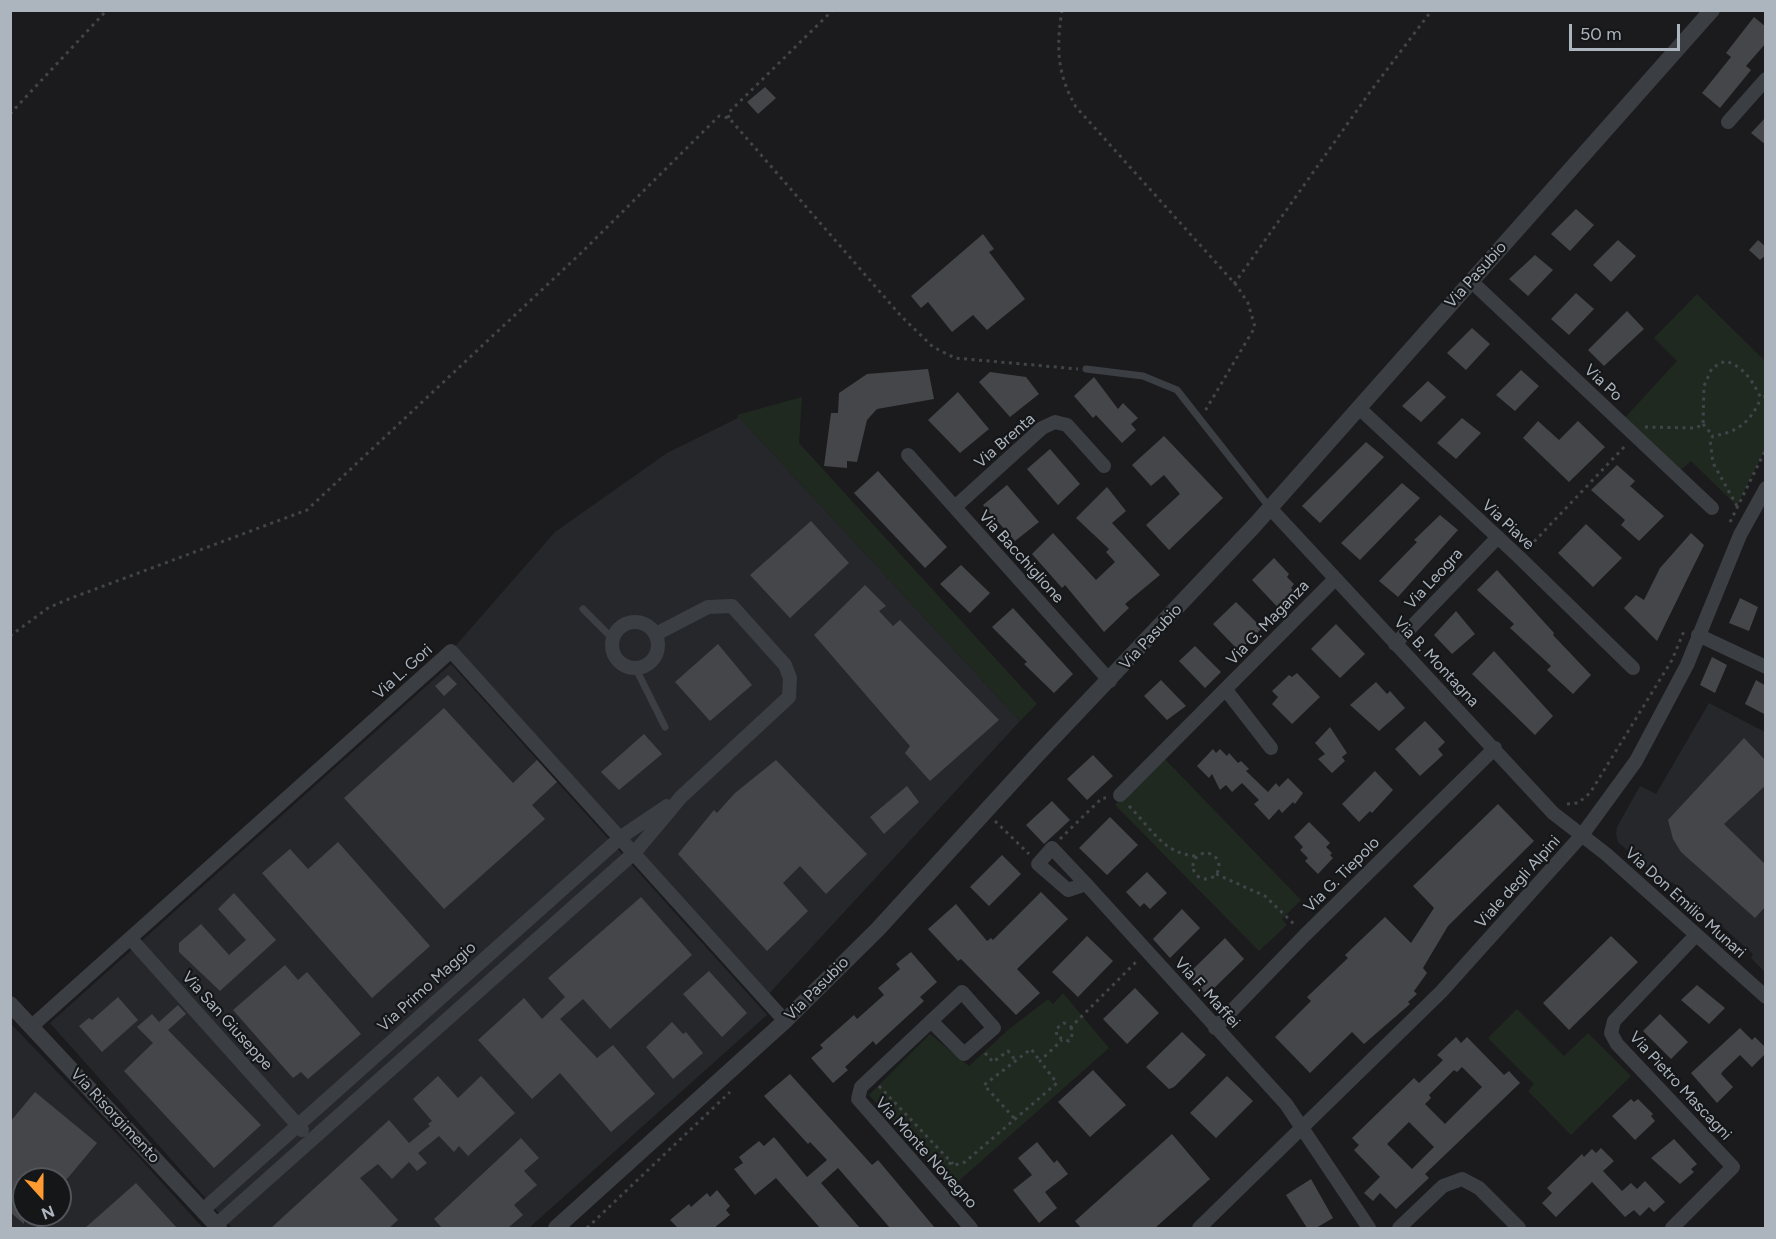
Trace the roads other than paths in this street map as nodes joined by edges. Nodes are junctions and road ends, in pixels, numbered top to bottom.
1 (1712, 10) edge
2 (1766, 80) edge
3 (1728, 122) dead end
4 (1471, 281) junction
5 (1086, 369) road end
6 (1359, 408) junction
7 (908, 455) dead end
8 (1104, 466) dead end
9 (1766, 488) edge
10 (955, 507) junction
11 (1270, 508) junction
12 (1712, 508) dead end
13 (1498, 537) junction
14 (1335, 579) junction
15 (583, 609) dead end
16 (1692, 631) junction
17 (656, 634) junction
18 (612, 638) junction
19 (1395, 644) junction
20 (1764, 663) edge
21 (1633, 668) dead end
22 (636, 669) junction
23 (1110, 681) junction
24 (1226, 690) junction
25 (665, 727) dead end
26 (1271, 748) dead end
27 (1495, 748) junction
28 (1120, 795) road end
29 (681, 797) junction
30 (1582, 835) junction
31 (621, 837) junction
32 (635, 852) junction
33 (1086, 884) junction
34 (1696, 935) junction
35 (132, 939) junction
36 (490, 954) junction
37 (503, 969) junction
38 (1766, 997) edge
39 (10, 1004) edge
40 (785, 1021) junction
41 (930, 1022) junction
42 (32, 1026) junction
43 (1215, 1028) junction
44 (297, 1125) junction
45 (1302, 1125) junction
46 (311, 1141) junction
47 (202, 1210) junction
48 (218, 1227) edge
49 (556, 1228) edge
50 (971, 1228) edge
51 (1199, 1228) edge
52 (1369, 1228) edge
53 (1400, 1228) edge
54 (1518, 1228) edge
55 (1672, 1228) edge

1 - 4 street, Via Pasubio
2 - 3 street
4 - 6 street, Via Pasubio
4 - 12 street, Via Po
5 - 11 lane
6 - 11 street, Via Pasubio
6 - 13 street, Via Piave
7 - 10 street, Via Bacchiglione
8 - 10 street, Via Brenta
9 - 16 street, Viale degli Alpini
10 - 23 street, Via Bacchiglione
11 - 14 street, Via B. Montagna
11 - 23 street, Via Pasubio
13 - 19 street, Via Leogra
13 - 21 street, Via Piave
14 - 19 street, Via B. Montagna
14 - 24 street, Via G. Maganza
15 - 18 lane
16 - 20 street
16 - 30 street, Viale degli Alpini
17 - 18 street
17 - 22 street
17 - 29 street, Via Primo Maggio
18 - 22 street
19 - 27 street, Via B. Montagna
22 - 25 lane
23 - 40 street, Via Pasubio
24 - 26 street, Via G. Maganza
24 - 28 street, Via G. Maganza
27 - 30 street, Via B. Montagna
27 - 43 street, Via G. Tiepolo
29 - 31 street, Via Primo Maggio
29 - 32 street, Via Primo Maggio
30 - 34 street, Via Don Emilio Munari
30 - 45 street, Viale degli Alpini
31 - 32 street, Via L. Gori
31 - 35 street, Via L. Gori
31 - 36 street, Via Primo Maggio
32 - 37 street, Via Primo Maggio
32 - 40 street, Via L. Gori
33 - 33 street, Via F. Maffei
33 - 43 street, Via F. Maffei
34 - 38 street, Via Don Emilio Munari
34 - 55 street, Via Pietro Mascagni
35 - 42 street, Via L. Gori
35 - 44 street, Via San Giuseppe
36 - 37 street
36 - 44 street, Via Primo Maggio
37 - 46 street, Via Primo Maggio
39 - 42 street, Via Risorgimento
40 - 49 street, Via Pasubio
41 - 41 street, Via Monte Novegno
41 - 50 street, Via Monte Novegno
42 - 47 street, Via Risorgimento
43 - 45 street, Via F. Maffei
44 - 46 street, Via San Giuseppe
44 - 47 street, Via Primo Maggio
45 - 51 street, Viale degli Alpini
45 - 52 street, Via F. Maffei
46 - 48 street, Via Primo Maggio
47 - 48 street, Via Risorgimento
53 - 54 street

